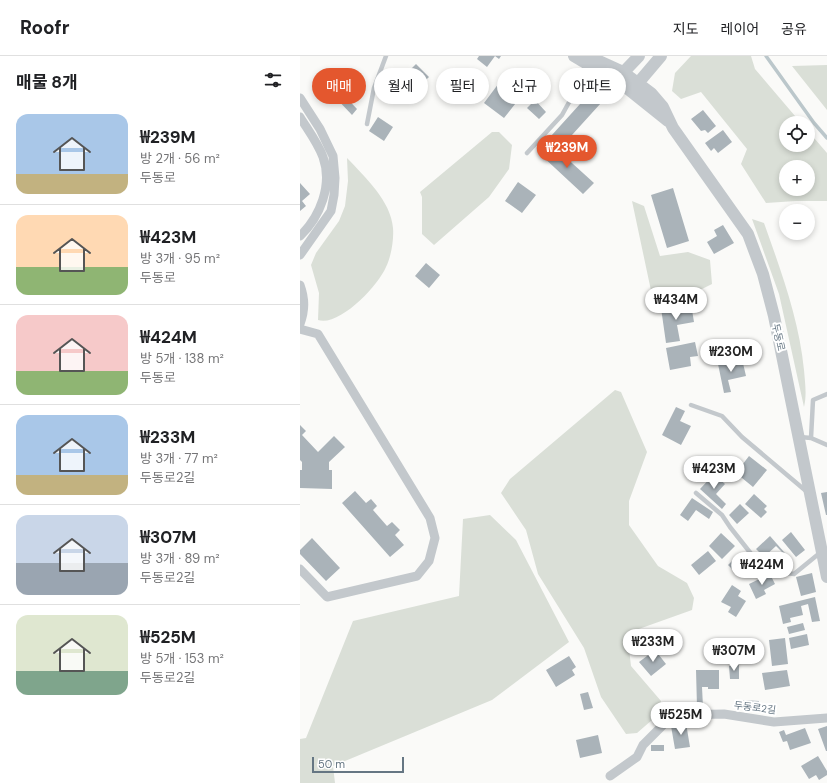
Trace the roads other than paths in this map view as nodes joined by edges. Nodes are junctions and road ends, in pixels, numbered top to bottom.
1 (386, 56) edge
2 (574, 56) edge
3 (661, 56) edge
4 (589, 59) edge
5 (636, 59) edge
6 (611, 66) joint
7 (605, 68) edge
8 (650, 69) junction
9 (626, 70) edge
10 (626, 80) edge
11 (635, 87) junction
12 (651, 93) junction
13 (300, 98) edge
14 (300, 117) edge
15 (669, 121) junction
16 (367, 124) dead end
17 (527, 152) dead end
18 (300, 236) edge
19 (300, 255) edge
20 (300, 285) edge
21 (300, 324) edge
22 (300, 329) edge
23 (827, 394) edge
24 (691, 405) dead end
25 (805, 438) junction
26 (827, 445) edge
27 (696, 493) dead end
28 (811, 494) junction
29 (822, 551) junction
30 (300, 569) edge
31 (827, 577) edge
32 (827, 718) edge
33 (610, 776) dead end

1 - 16 lane
2 - 4 street, 두동로
3 - 8 street
4 - 6 street, 두동로
4 - 7 street, 두동로
4 - 17 lane
5 - 6 street
5 - 9 street
8 - 11 street
8 - 12 street
10 - 11 street, 두동로
11 - 12 street, 두동로
11 - 15 street, 두동로
12 - 15 street, 두동로
13 - 19 street
14 - 18 street
15 - 25 street, 두동로
20 - 21 street
22 - 30 street
23 - 25 lane
24 - 28 lane
25 - 26 lane
25 - 28 street, 두동로
27 - 29 lane
28 - 29 street, 두동로
29 - 31 street, 두동로
32 - 33 street, 두동로2길

